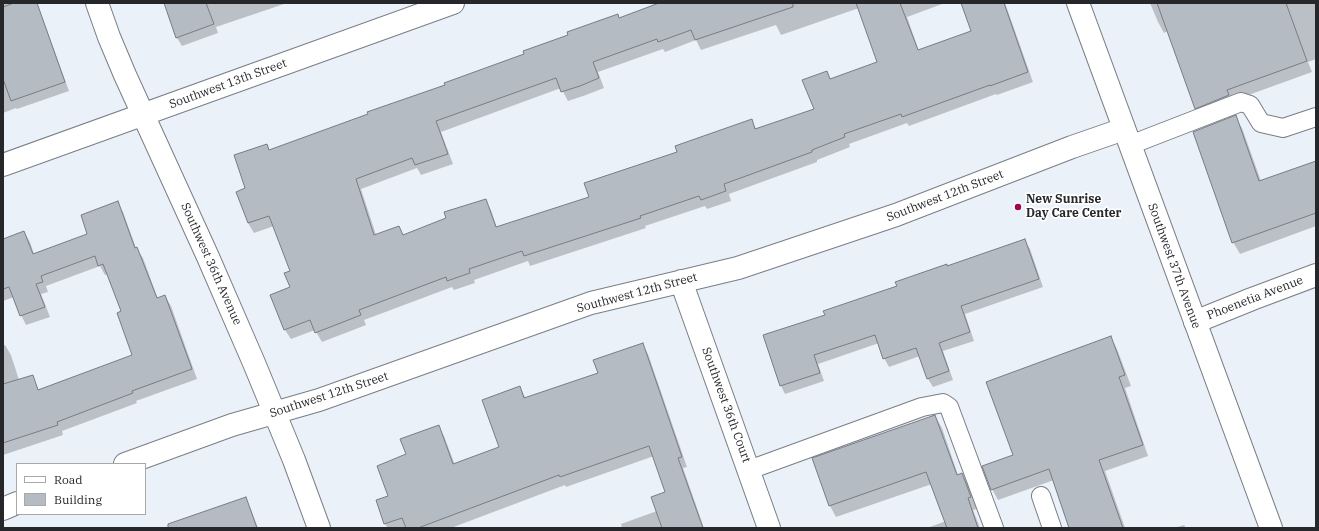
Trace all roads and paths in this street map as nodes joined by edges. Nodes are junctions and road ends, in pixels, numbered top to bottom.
1 (97, 3) edge
2 (453, 3) edge
3 (1078, 3) edge
4 (142, 115) junction
5 (1316, 117) edge
6 (1127, 137) junction
7 (3, 165) edge
8 (1316, 275) edge
9 (681, 281) junction
10 (1195, 322) junction
11 (275, 413) junction
12 (129, 463) edge
13 (749, 470) junction
14 (1041, 496) dead end
15 (16, 504) edge
16 (3, 509) edge
17 (319, 528) edge
18 (770, 528) edge
19 (994, 528) edge
20 (1052, 528) edge
21 (1271, 528) edge

1 - 4 street, Southwest 36th Avenue
2 - 4 street, Southwest 13th Street
3 - 6 street, Southwest 37th Avenue
4 - 7 street, Southwest 13th Street
4 - 11 street, Southwest 36th Avenue
5 - 6 lane
6 - 9 street, Southwest 12th Street
6 - 10 street, Southwest 37th Avenue
8 - 10 street, Phoenetia Avenue
9 - 11 street, Southwest 12th Street
9 - 13 street, Southwest 36th Court
10 - 21 street, Southwest 37th Avenue
11 - 12 street, Southwest 12th Street
11 - 17 street, Southwest 36th Avenue
13 - 18 street, Southwest 36th Court
13 - 19 lane
14 - 20 lane
15 - 16 street

